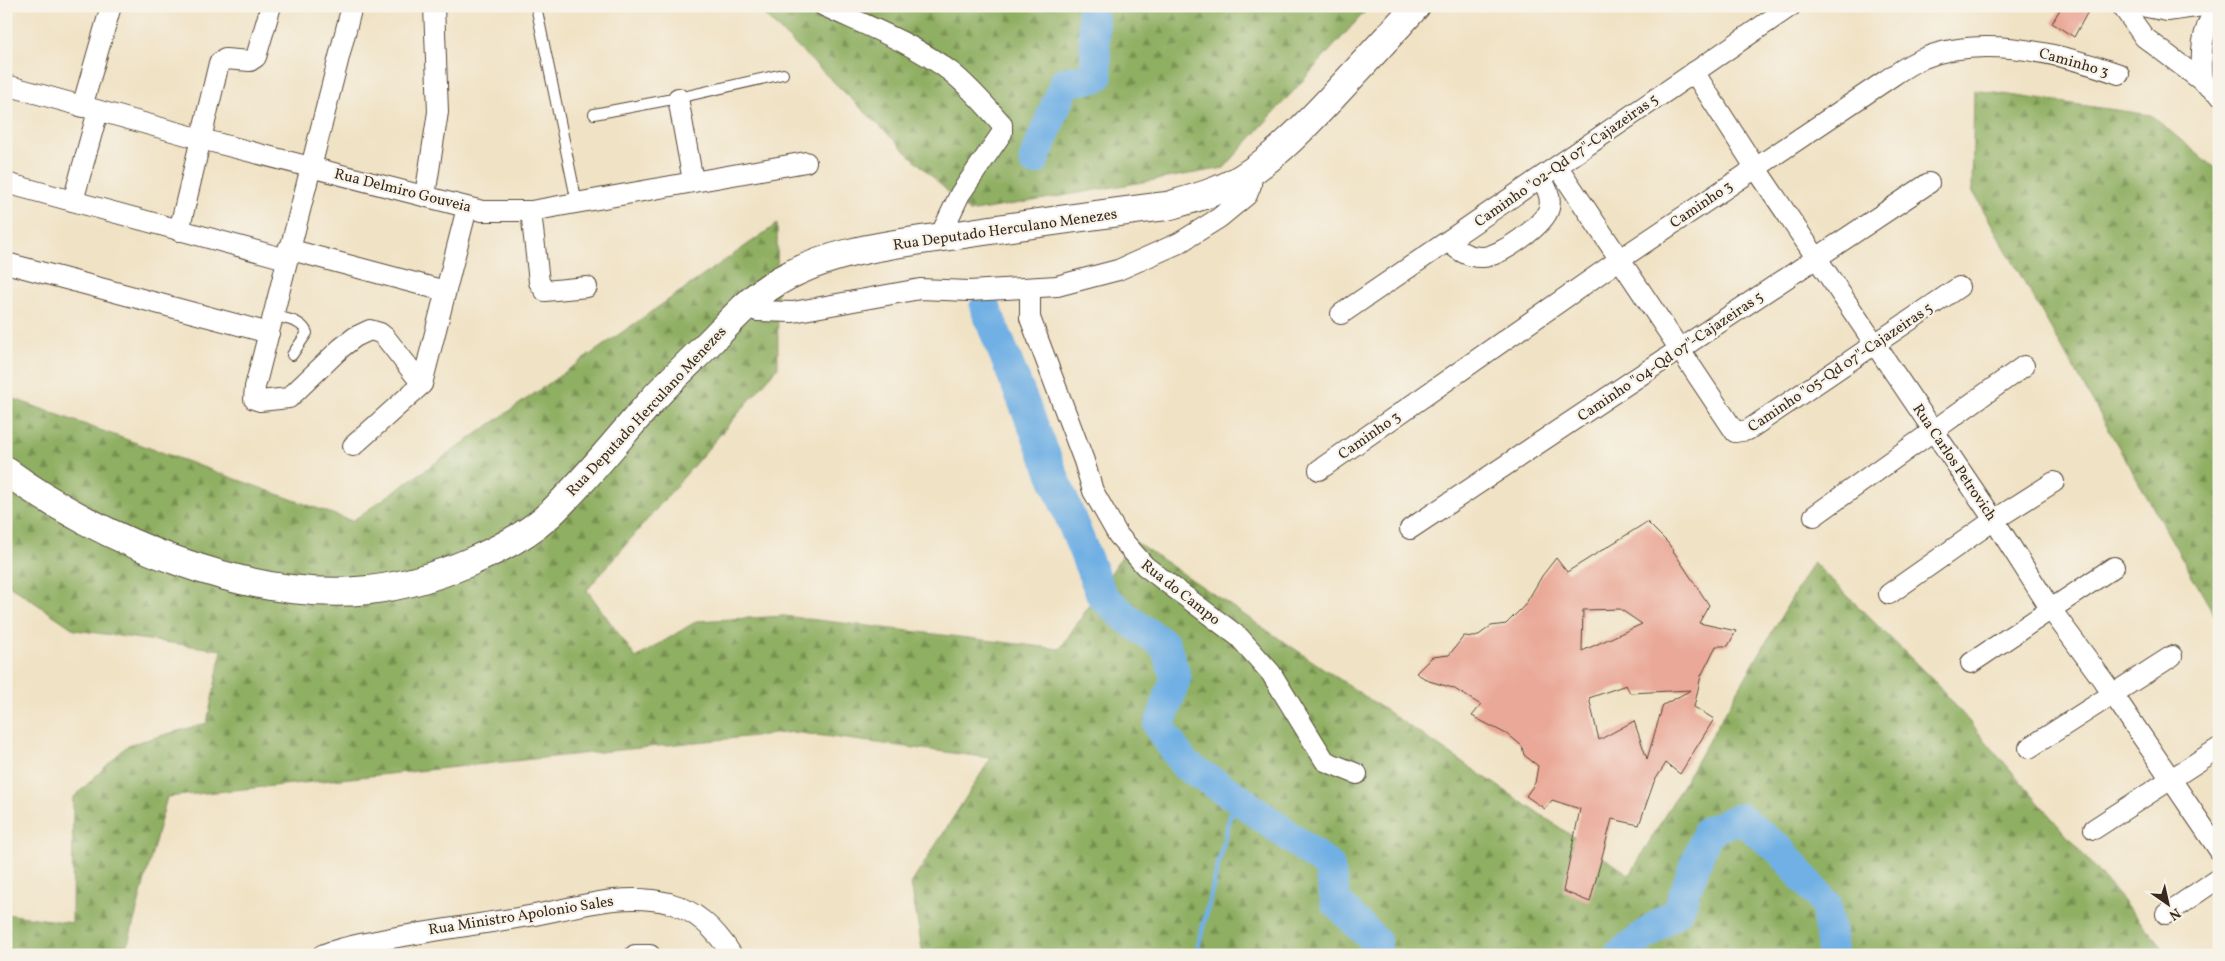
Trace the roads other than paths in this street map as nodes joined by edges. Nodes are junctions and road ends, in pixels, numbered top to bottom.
1 (111, 6) edge
2 (272, 6) edge
3 (352, 6) edge
4 (434, 6) edge
5 (536, 6) edge
6 (824, 6) edge
7 (1416, 6) edge
8 (1791, 6) edge
9 (2122, 6) edge
10 (2141, 6) edge
11 (2203, 6) edge
12 (2217, 6) edge
13 (1694, 72) junction
14 (783, 74) dead end
15 (2118, 74) dead end
16 (2203, 81) junction
17 (6, 85) edge
18 (2219, 94) edge
19 (678, 98) junction
20 (90, 109) junction
21 (594, 114) dead end
22 (201, 139) junction
23 (806, 162) dead end
24 (310, 167) junction
25 (1558, 167) junction
26 (1755, 167) junction
27 (1252, 171) junction
28 (1541, 178) junction
29 (693, 181) junction
30 (6, 183) edge
31 (1929, 183) dead end
32 (425, 196) junction
33 (72, 201) junction
34 (577, 203) junction
35 (466, 208) junction
36 (531, 211) junction
37 (179, 230) junction
38 (939, 238) junction
39 (1448, 241) junction
40 (287, 254) junction
41 (1817, 258) junction
42 (1619, 260) junction
43 (6, 262) edge
44 (587, 287) dead end
45 (1959, 287) dead end
46 (1030, 289) junction
47 (445, 291) junction
48 (747, 305) junction
49 (1341, 314) dead end
50 (273, 315) junction
51 (1875, 344) junction
52 (1679, 349) junction
53 (292, 355) dead end
54 (2024, 366) dead end
55 (422, 384) junction
56 (1934, 432) junction
57 (353, 446) dead end
58 (1319, 470) dead end
59 (7, 471) edge
60 (2054, 482) dead end
61 (1814, 516) dead end
62 (1994, 520) junction
63 (1410, 529) dead end
64 (2114, 567) dead end
65 (1889, 594) dead end
66 (2050, 608) junction
67 (2172, 656) dead end
68 (1971, 663) dead end
69 (2113, 694) junction
70 (2029, 748) dead end
71 (2219, 748) edge
72 (1356, 774) dead end
73 (2172, 780) junction
74 (2094, 829) dead end
75 (2219, 850) edge
76 (2219, 878) edge
77 (2166, 914) dead end
78 (322, 955) edge
79 (635, 955) edge
80 (650, 955) edge
81 (732, 955) edge

1 - 20 street
2 - 22 street
3 - 24 street
4 - 32 street
5 - 34 lane
6 - 38 street
7 - 27 main road, Rua Deputado Herculano Menezes
8 - 13 street, Caminho "02-Qd 07"-Cajazeiras 5
9 - 16 street
10 - 11 street
12 - 16 street
13 - 25 street, Caminho "02-Qd 07"-Cajazeiras 5
13 - 26 street, Rua Carlos Petrovich
14 - 19 lane
15 - 26 street, Caminho 3
16 - 18 street
17 - 20 street, Rua Delmiro Gouveia
19 - 21 lane
19 - 29 street
20 - 22 street, Rua Delmiro Gouveia
20 - 33 street
22 - 24 street, Rua Delmiro Gouveia
22 - 37 street
23 - 29 street, Rua Delmiro Gouveia
24 - 32 street, Rua Delmiro Gouveia
24 - 40 street
25 - 28 street, Caminho "02-Qd 07"-Cajazeiras 5
25 - 42 street
26 - 41 street, Rua Carlos Petrovich
26 - 42 street, Caminho 3
27 - 38 main road, Rua Deputado Herculano Menezes
27 - 46 street
28 - 39 street, Caminho "02-Qd 07"-Cajazeiras 5
28 - 39 street
29 - 34 street, Rua Delmiro Gouveia
30 - 33 street
31 - 41 street, Caminho "04-Qd 07"-Cajazeiras 5
32 - 35 street, Rua Delmiro Gouveia
33 - 37 street
34 - 36 street, Rua Delmiro Gouveia
35 - 36 street, Rua Delmiro Gouveia
35 - 47 street
36 - 44 street
37 - 40 street
38 - 48 main road, Rua Deputado Herculano Menezes
39 - 49 street, Caminho "02-Qd 07"-Cajazeiras 5
40 - 47 street
40 - 50 street
41 - 51 street, Rua Carlos Petrovich
41 - 52 street, Caminho "04-Qd 07"-Cajazeiras 5
42 - 52 street
42 - 58 street, Caminho 3
43 - 50 street
45 - 51 street, Caminho "05-Qd 07"-Cajazeiras 5
46 - 48 street
46 - 72 street, Rua do Campo
47 - 55 street
48 - 59 main road, Rua Deputado Herculano Menezes
50 - 53 lane
50 - 55 street
51 - 52 street, Caminho "05-Qd 07"-Cajazeiras 5
51 - 56 street, Rua Carlos Petrovich
52 - 63 street, Caminho "04-Qd 07"-Cajazeiras 5
54 - 56 street
55 - 57 street
56 - 61 street
56 - 62 street, Rua Carlos Petrovich
60 - 62 street
62 - 65 street
62 - 66 street, Rua Carlos Petrovich
64 - 66 street
66 - 68 street
66 - 69 street, Rua Carlos Petrovich
67 - 69 street
69 - 70 street
69 - 73 street, Rua Carlos Petrovich
71 - 73 street
73 - 74 street
73 - 75 street, Rua Carlos Petrovich
76 - 77 street
78 - 81 street, Rua Ministro Apolonio Sales
79 - 80 street

